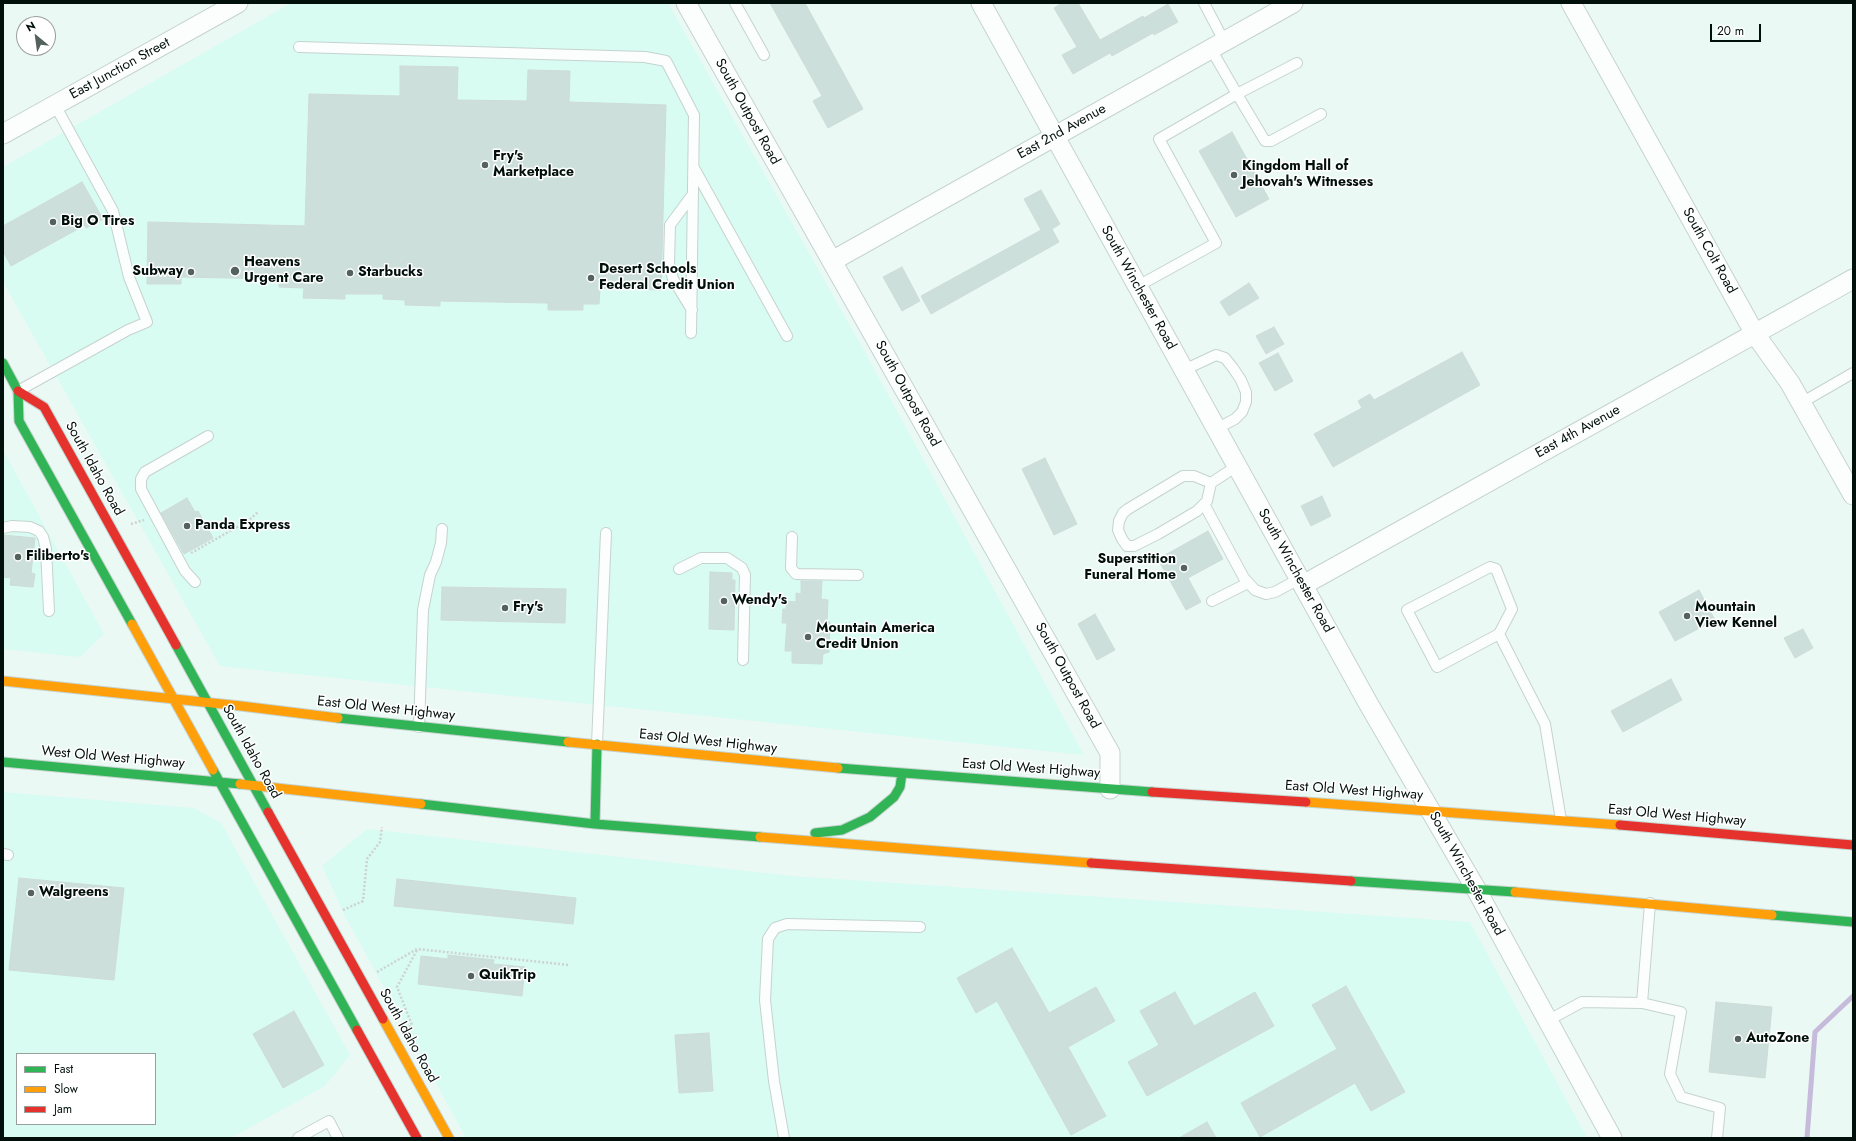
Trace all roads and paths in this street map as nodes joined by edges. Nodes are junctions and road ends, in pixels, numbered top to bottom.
1 (238, 3) edge
2 (687, 3) edge
3 (735, 3) edge
4 (981, 3) edge
5 (1204, 3) edge
6 (1293, 3) edge
7 (1571, 3) edge
8 (1218, 45) junction
9 (299, 47) dead end
10 (764, 55) dead end
11 (1296, 63) dead end
12 (1237, 94) junction
13 (55, 105) junction
14 (1321, 114) dead end
15 (3, 134) edge
16 (1055, 136) junction
17 (694, 167) junction
18 (693, 194) junction
19 (832, 261) junction
20 (1853, 279) edge
21 (1138, 286) junction
22 (692, 310) junction
23 (691, 333) dead end
24 (1755, 334) junction
25 (788, 336) dead end
26 (3, 363) edge
27 (1184, 370) junction
28 (1853, 373) edge
29 (18, 391) junction
30 (1801, 403) junction
31 (1216, 428) junction
32 (208, 436) dead end
33 (1237, 466) junction
34 (1211, 483) junction
35 (1853, 494) edge
36 (1204, 504) junction
37 (258, 512) dead end
38 (129, 525) dead end
39 (148, 526) dead end
40 (3, 528) edge
41 (442, 529) dead end
42 (606, 533) dead end
43 (792, 537) dead end
44 (179, 559) junction
45 (679, 569) dead end
46 (858, 575) dead end
47 (196, 582) dead end
48 (1248, 582) junction
49 (1301, 582) junction
50 (1212, 601) dead end
51 (49, 611) dead end
52 (1499, 634) junction
53 (743, 660) dead end
54 (3, 681) edge
55 (174, 699) junction
56 (208, 703) junction
57 (419, 727) junction
58 (597, 744) junction
59 (3, 762) edge
60 (902, 773) junction
61 (220, 782) junction
62 (254, 786) junction
63 (1110, 790) junction
64 (1430, 810) junction
65 (1560, 820) junction
66 (595, 824) junction
67 (382, 827) dead end
68 (768, 838) junction
69 (1853, 845) edge
70 (1476, 889) junction
71 (1650, 903) junction
72 (341, 911) dead end
73 (1853, 922) edge
74 (920, 927) dead end
75 (417, 949) junction
76 (569, 965) dead end
77 (373, 974) dead end
78 (1642, 1003) junction
79 (1547, 1020) junction
80 (405, 1030) dead end
81 (298, 1138) edge
82 (338, 1138) edge
83 (417, 1138) edge
84 (449, 1138) edge
85 (784, 1138) edge
86 (1612, 1138) edge
87 (1717, 1138) edge

1 - 13 street, East Junction Street
2 - 19 street, South Outpost Road
3 - 10 lane
4 - 16 street, South Winchester Road
5 - 8 lane
6 - 8 street, East 2nd Avenue
7 - 24 street, South Colt Road
8 - 12 lane
8 - 16 street, East 2nd Avenue
9 - 17 lane
11 - 12 lane
12 - 14 lane
12 - 21 lane
13 - 15 street, East Junction Street
13 - 29 lane
16 - 19 street, East 2nd Avenue
16 - 21 street, South Winchester Road
17 - 18 lane
17 - 25 lane
18 - 22 lane
18 - 22 lane
19 - 63 street, South Outpost Road
20 - 24 street, East 4th Avenue
21 - 27 street, South Winchester Road
22 - 23 lane
24 - 30 street, South Colt Road
24 - 49 street, East 4th Avenue
26 - 29 main road
27 - 31 street, South Winchester Road
27 - 31 lane
28 - 30 lane
29 - 55 main road
29 - 56 main road, South Idaho Road
30 - 35 street, South Colt Road
31 - 33 street, South Winchester Road
32 - 44 lane
33 - 34 lane
33 - 49 street, South Winchester Road
34 - 36 lane
34 - 36 lane
36 - 48 lane
37 - 44 path
38 - 39 path
40 - 51 lane
41 - 57 lane
42 - 58 lane
43 - 46 lane
44 - 47 lane
45 - 53 lane
48 - 49 lane
48 - 50 lane
49 - 64 street, South Winchester Road
52 - 52 lane
52 - 65 lane
54 - 55 main road
55 - 56 main road
55 - 61 main road
56 - 57 main road, East Old West Highway
56 - 62 main road, South Idaho Road
57 - 58 main road, East Old West Highway
58 - 60 main road, East Old West Highway
58 - 66 main road
59 - 61 main road, West Old West Highway
60 - 63 main road, East Old West Highway
60 - 68 main road
61 - 62 main road
61 - 83 main road
62 - 66 main road
62 - 84 main road, South Idaho Road
63 - 64 main road, East Old West Highway
64 - 65 main road, East Old West Highway
64 - 70 street, South Winchester Road
65 - 69 main road, East Old West Highway
66 - 68 main road
67 - 72 path
68 - 70 main road
70 - 71 main road
70 - 79 street, South Winchester Road
71 - 73 main road
71 - 78 lane
74 - 85 lane
75 - 76 path
75 - 77 path
75 - 80 path
78 - 79 lane
78 - 87 lane
79 - 86 street, South Winchester Road
81 - 82 lane

